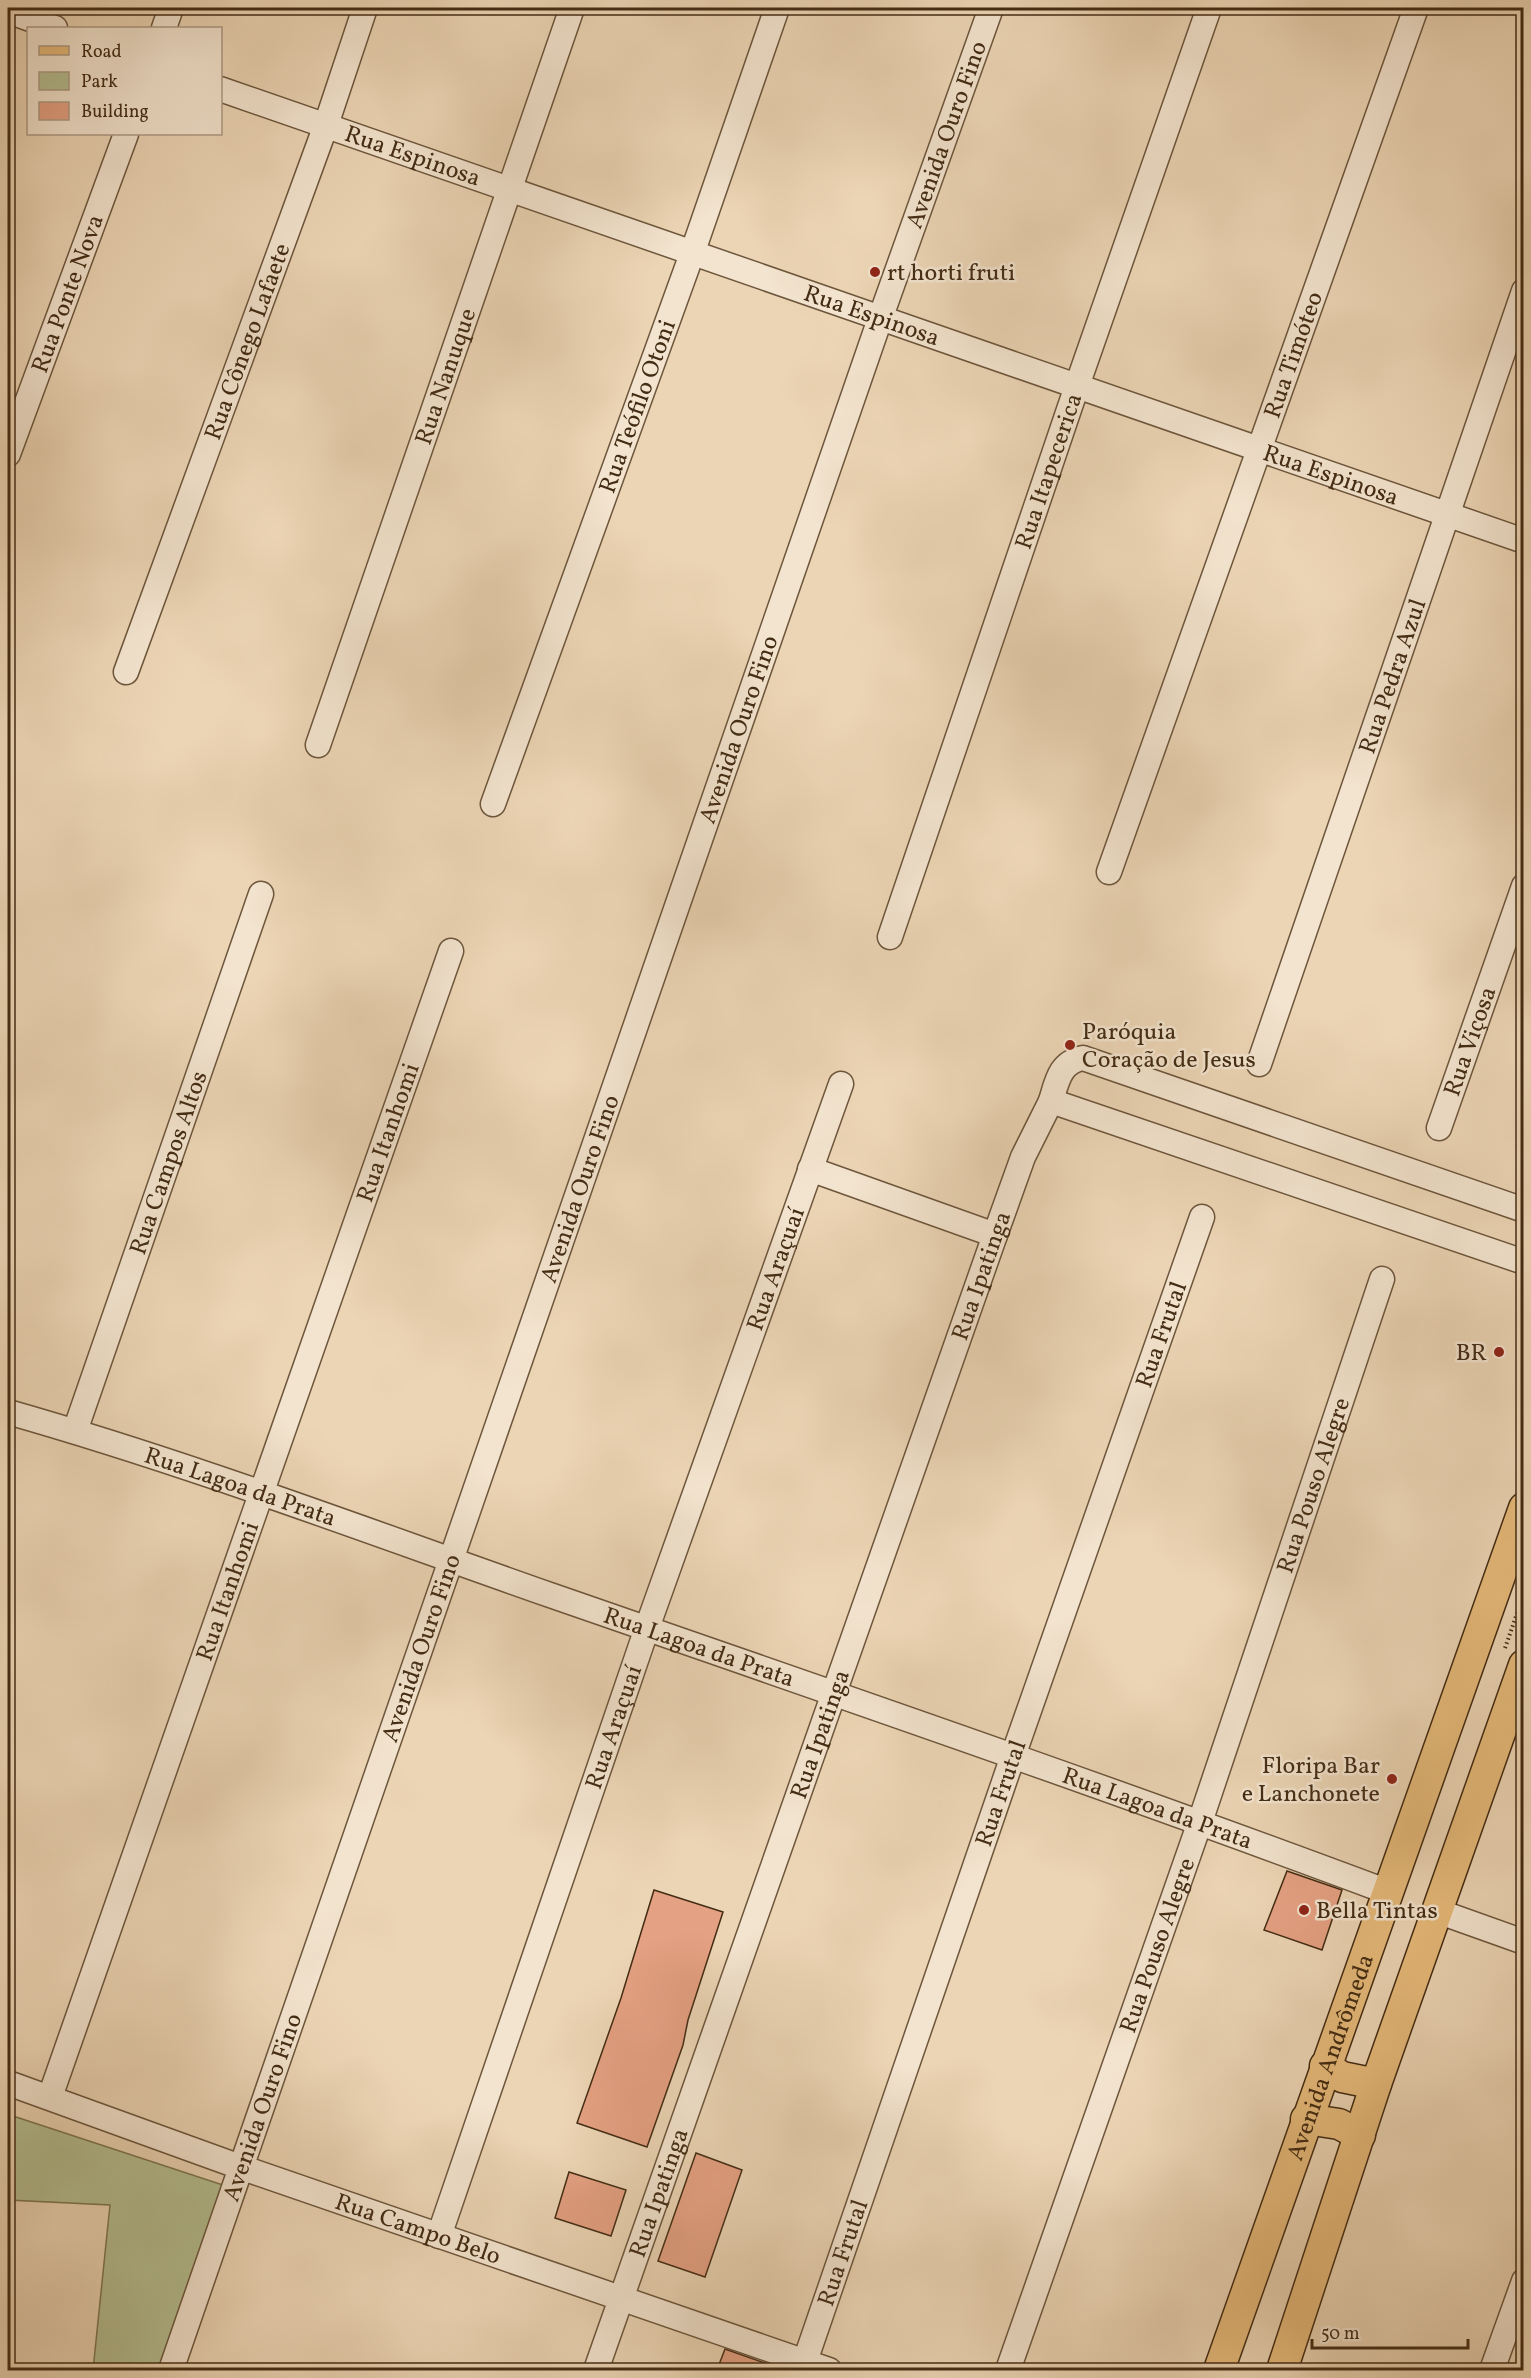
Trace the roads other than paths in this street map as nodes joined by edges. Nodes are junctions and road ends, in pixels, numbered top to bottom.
1 (171, 8) edge
2 (365, 8) edge
3 (572, 8) edge
4 (777, 8) edge
5 (991, 8) edge
6 (1209, 8) edge
7 (1416, 8) edge
8 (8, 10) edge
9 (52, 27) edge
10 (164, 27) edge
11 (222, 90) edge
12 (326, 125) junction
13 (126, 135) edge
14 (510, 189) junction
15 (693, 251) junction
16 (1524, 291) edge
17 (880, 319) junction
18 (1077, 386) junction
19 (1260, 449) junction
20 (8, 454) edge
21 (1445, 514) junction
22 (1524, 541) edge
23 (126, 672) dead end
24 (318, 745) dead end
25 (493, 804) dead end
26 (1109, 872) dead end
27 (1524, 886) edge
28 (261, 894) dead end
29 (890, 937) dead end
30 (451, 951) dead end
31 (1258, 1064) dead end
32 (840, 1084) dead end
33 (1051, 1101) junction
34 (1439, 1128) dead end
35 (810, 1169) junction
36 (1524, 1210) edge
37 (1202, 1217) dead end
38 (995, 1235) junction
39 (1524, 1262) edge
40 (1382, 1279) dead end
41 (8, 1412) edge
42 (75, 1431) junction
43 (262, 1493) junction
44 (1524, 1508) edge
45 (450, 1560) junction
46 (647, 1628) junction
47 (1524, 1665) edge
48 (834, 1695) junction
49 (1013, 1756) junction
50 (1200, 1822) junction
51 (1388, 1892) junction
52 (1437, 1911) junction
53 (1524, 1942) edge
54 (1325, 2066) junction
55 (8, 2083) edge
56 (1376, 2084) junction
57 (50, 2097) junction
58 (1306, 2119) junction
59 (1360, 2135) junction
60 (243, 2168) junction
61 (439, 2236) junction
62 (1524, 2281) edge
63 (622, 2297) junction
64 (804, 2366) edge
65 (171, 2370) edge
66 (596, 2370) edge
67 (829, 2370) edge
68 (1008, 2370) edge
69 (1219, 2370) edge
70 (1282, 2370) edge
71 (1492, 2370) edge

1 - 10 street
2 - 12 street, Rua Cônego Lafaete
3 - 14 street, Rua Nanuque
4 - 15 street, Rua Teófilo Otoni
5 - 17 street, Avenida Ouro Fino
6 - 18 street, Rua Itapecerica
7 - 19 street, Rua Timóteo
8 - 9 street
11 - 12 street, Rua Espinosa
12 - 14 street, Rua Espinosa
12 - 23 street, Rua Cônego Lafaete
13 - 20 street, Rua Ponte Nova
14 - 15 street, Rua Espinosa
14 - 24 street, Rua Nanuque
15 - 17 street, Rua Espinosa
15 - 25 street, Rua Teófilo Otoni
16 - 21 street, Rua Pedra Azul
17 - 18 street, Rua Espinosa
17 - 45 street, Avenida Ouro Fino
18 - 19 street, Rua Espinosa
18 - 29 street, Rua Itapecerica
19 - 21 street, Rua Espinosa
19 - 26 street, Rua Timóteo
21 - 22 street, Rua Espinosa
21 - 31 street, Rua Pedra Azul
27 - 34 street, Rua Viçosa
28 - 42 street, Rua Campos Altos
30 - 43 street, Rua Itanhomi
32 - 35 street, Rua Araçuaí
33 - 36 street, Rua Ipatinga
33 - 38 street, Rua Ipatinga
33 - 39 street
35 - 38 street
35 - 46 street, Rua Araçuaí
37 - 49 street, Rua Frutal
38 - 48 street, Rua Ipatinga
40 - 50 street, Rua Pouso Alegre
41 - 42 street, Rua Lagoa da Prata
42 - 43 street, Rua Lagoa da Prata
43 - 45 street, Rua Lagoa da Prata
43 - 57 street, Rua Itanhomi
44 - 51 main road, Avenida Andrômeda
45 - 46 street, Rua Lagoa da Prata
45 - 60 street, Avenida Ouro Fino
46 - 48 street, Rua Lagoa da Prata
46 - 61 street, Rua Araçuaí
47 - 52 main road
48 - 49 street, Rua Lagoa da Prata
48 - 63 street, Rua Ipatinga
49 - 50 street, Rua Lagoa da Prata
49 - 64 street, Rua Frutal
50 - 51 street, Rua Lagoa da Prata
50 - 68 street, Rua Pouso Alegre
51 - 54 main road, Avenida Andrômeda
52 - 53 street
52 - 56 main road
54 - 56 main road
54 - 58 main road, Avenida Andrômeda
55 - 57 street, Rua Campo Belo
56 - 59 main road
57 - 60 street, Rua Campo Belo
58 - 59 main road
58 - 69 main road, Avenida Andrômeda
59 - 70 main road
60 - 61 street, Rua Campo Belo
60 - 65 street, Avenida Ouro Fino
61 - 63 street, Rua Campo Belo
62 - 71 street
63 - 64 street, Rua Campo Belo
63 - 66 street, Rua Ipatinga
64 - 67 street, Rua Campo Belo

